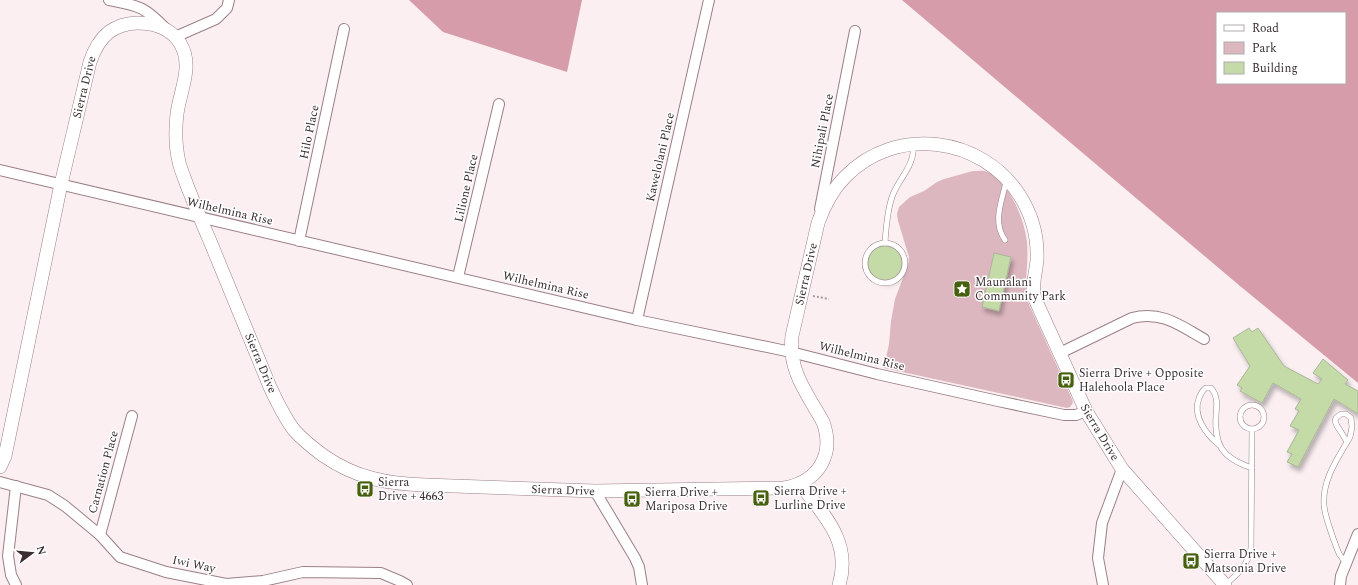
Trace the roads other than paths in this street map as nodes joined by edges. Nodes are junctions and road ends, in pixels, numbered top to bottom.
1 (109, 0) edge
2 (229, 0) edge
3 (709, 0) edge
4 (344, 29) dead end
5 (855, 31) dead end
6 (172, 35) junction
7 (500, 104) dead end
8 (913, 144) junction
9 (0, 170) edge
10 (1006, 179) junction
11 (61, 184) junction
12 (200, 218) junction
13 (814, 236) junction
14 (1005, 240) dead end
15 (299, 241) junction
16 (885, 243) junction
17 (458, 277) junction
18 (637, 320) junction
19 (1204, 339) dead end
20 (791, 352) junction
21 (1060, 353) junction
22 (1086, 411) junction
23 (132, 416) dead end
24 (1252, 429) junction
25 (1347, 442) junction
26 (1219, 445) junction
27 (0, 467) edge
28 (1252, 468) junction
29 (1122, 469) junction
30 (0, 482) edge
31 (800, 484) junction
32 (16, 486) junction
33 (595, 491) junction
34 (1358, 534) edge
35 (100, 535) junction
36 (1347, 562) junction
37 (16, 585) edge
38 (407, 585) edge
39 (642, 585) edge
40 (839, 585) edge
41 (1103, 585) edge
42 (1225, 585) edge
43 (1340, 585) edge

1 - 6 street
2 - 6 street
3 - 18 street, Kawelolani Place
4 - 15 street, Hilo Place
5 - 13 street, Nihipali Place
6 - 11 street, Sierra Drive
6 - 12 street, Sierra Drive
7 - 17 street, Lilione Place
8 - 10 street, Sierra Drive
8 - 13 street, Sierra Drive
8 - 16 lane
9 - 11 street, Wilhelmina Rise
10 - 14 lane
10 - 21 street, Sierra Drive
11 - 12 street, Wilhelmina Rise
11 - 27 street, Sierra Drive
12 - 15 street, Wilhelmina Rise
12 - 33 street, Sierra Drive
13 - 20 street, Sierra Drive
15 - 17 street, Wilhelmina Rise
16 - 16 lane
17 - 18 street, Wilhelmina Rise
18 - 20 street, Wilhelmina Rise
19 - 21 street
20 - 22 street, Wilhelmina Rise
20 - 31 street, Sierra Drive
21 - 22 street, Sierra Drive
22 - 29 street, Sierra Drive
23 - 35 street, Carnation Place
24 - 24 lane
24 - 28 lane
25 - 25 lane
25 - 36 lane
26 - 26 lane
26 - 28 lane
28 - 42 lane
29 - 41 street
29 - 42 street, Sierra Drive
30 - 32 street, Iwi Way
31 - 33 street, Sierra Drive
31 - 40 street
32 - 35 street, Iwi Way
32 - 37 street
33 - 39 street
34 - 36 street
35 - 38 street, Iwi Way
36 - 43 street

